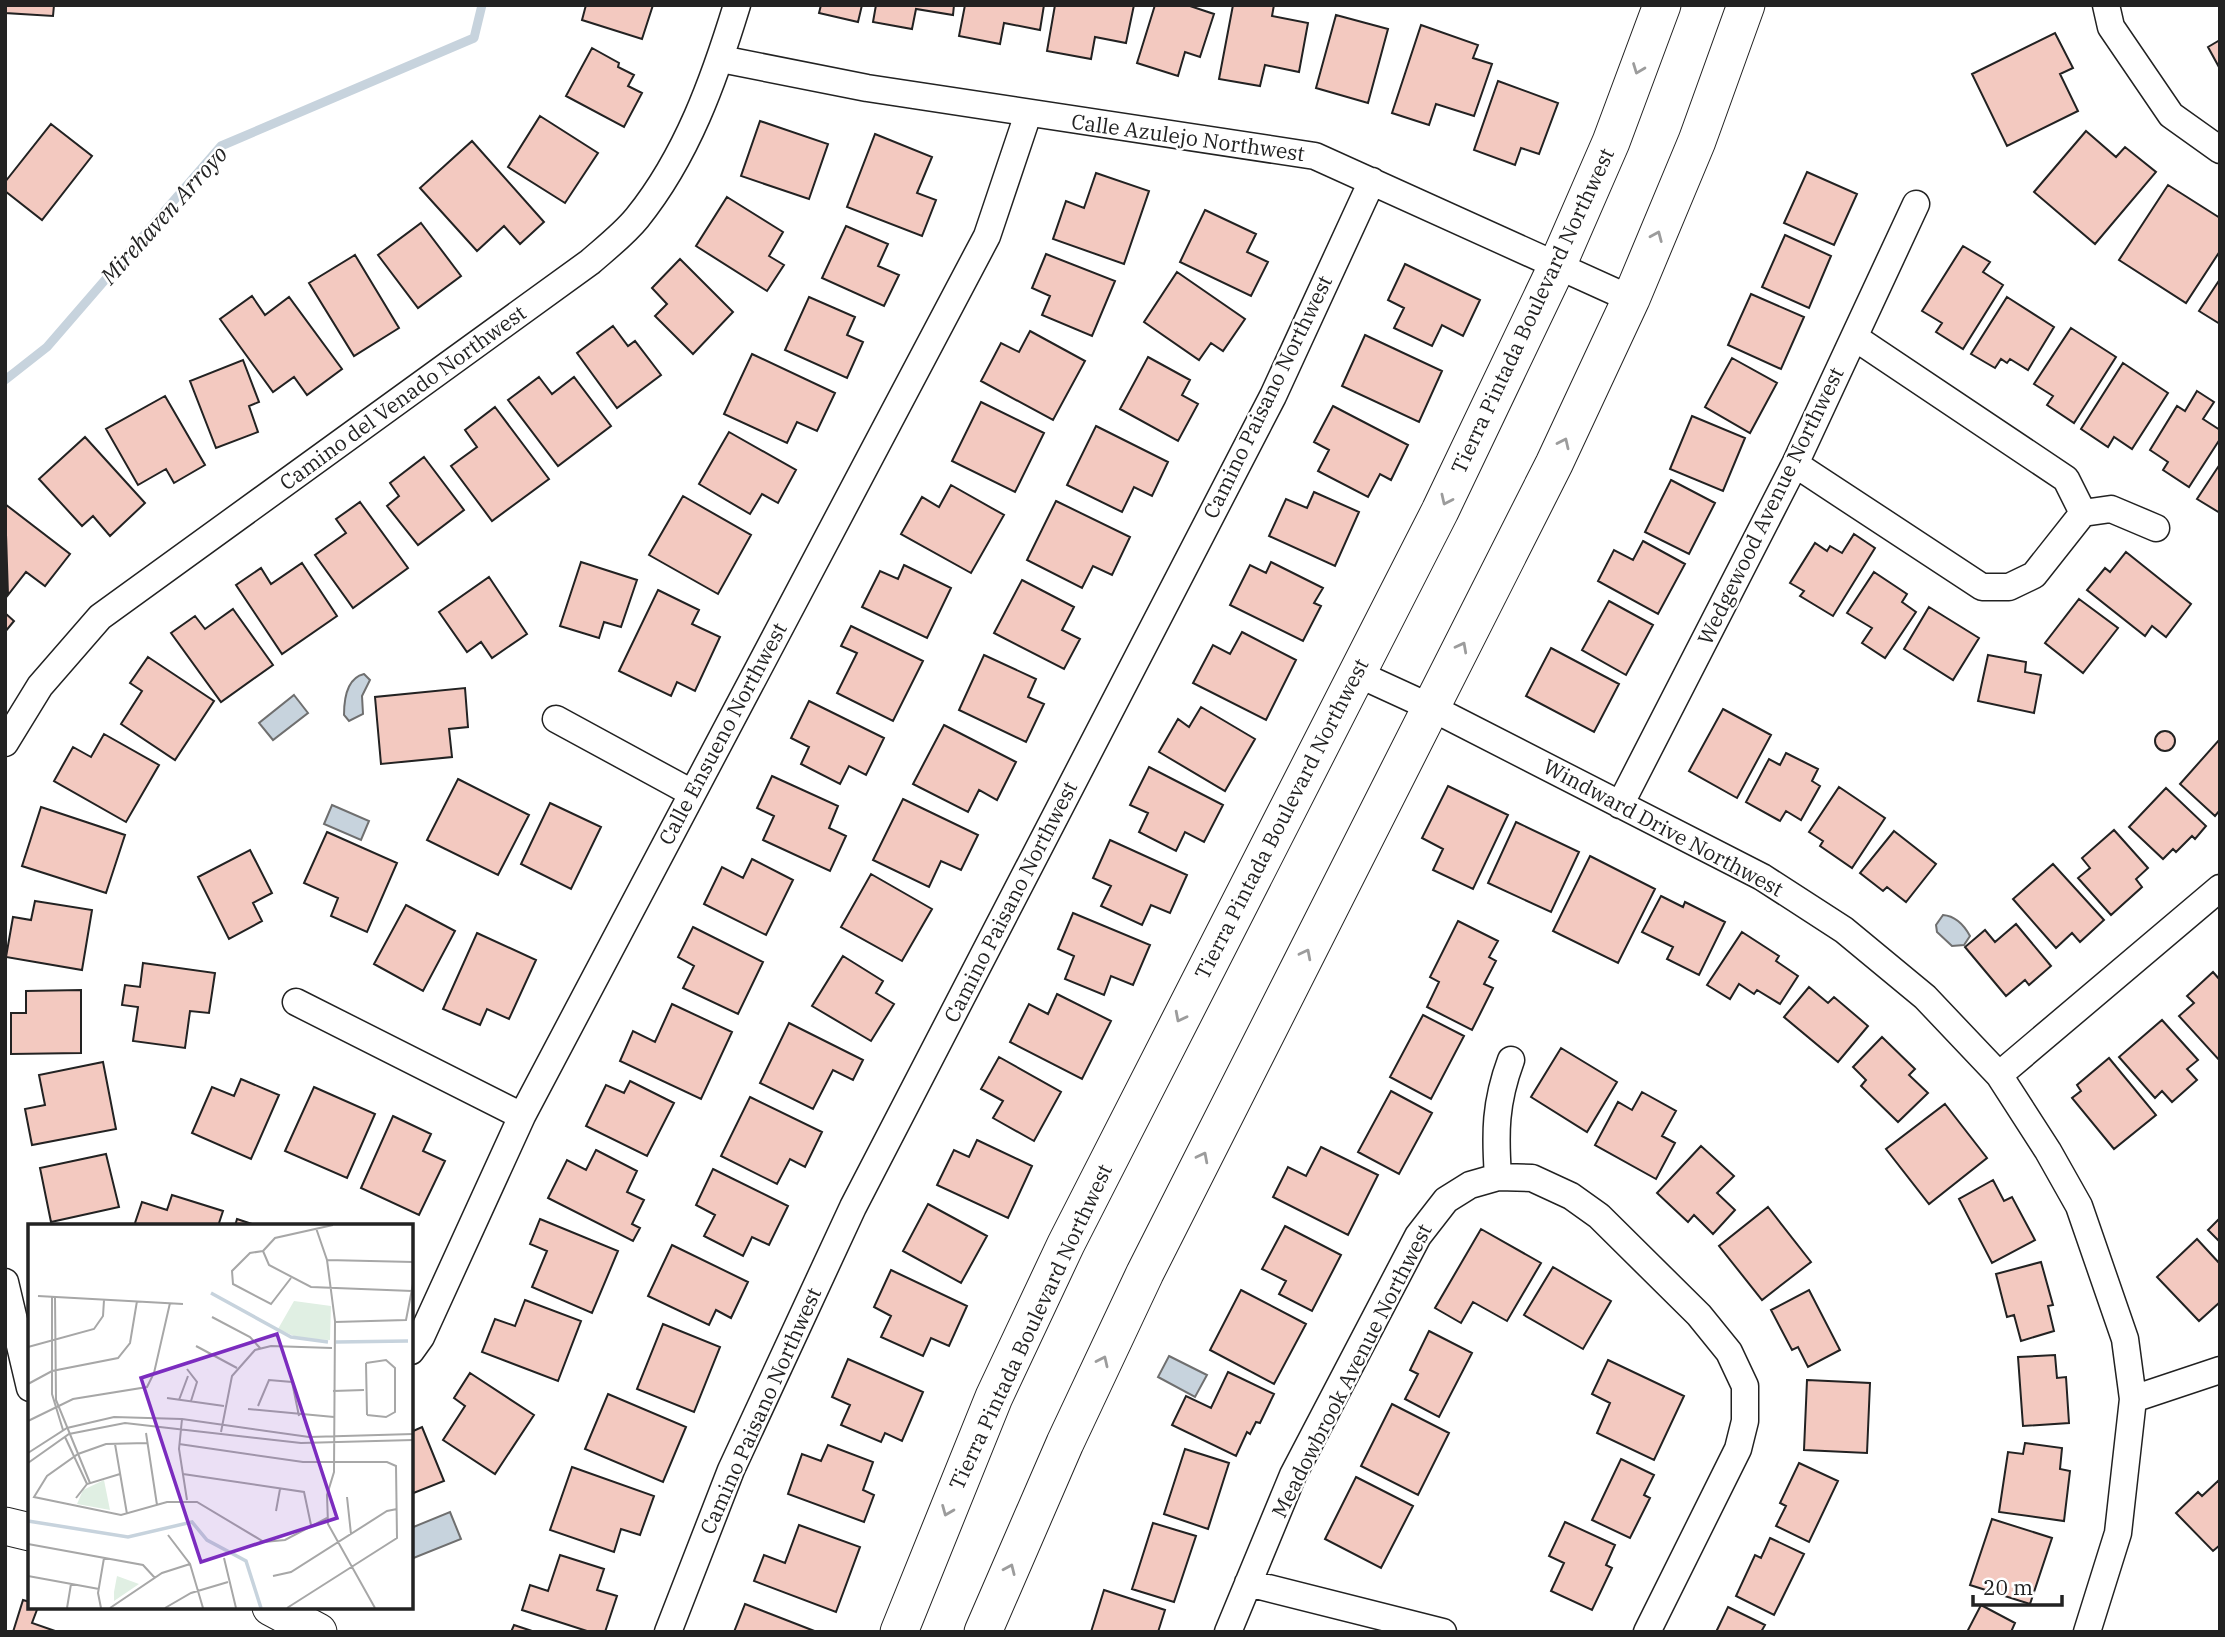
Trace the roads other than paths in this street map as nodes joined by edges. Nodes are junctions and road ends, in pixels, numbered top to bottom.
1 (737, 5) edge
2 (1662, 5) edge
3 (1746, 5) edge
4 (2108, 16) edge
5 (721, 59) junction
6 (1028, 114) junction
7 (2220, 150) edge
8 (1373, 181) junction
9 (1916, 204) dead end
10 (1557, 266) junction
11 (1631, 299) junction
12 (1854, 337) junction
13 (1795, 464) junction
14 (2083, 513) junction
15 (2156, 528) dead end
16 (1358, 674) junction
17 (1430, 707) junction
18 (556, 719) dead end
19 (5, 743) edge
20 (692, 793) junction
21 (1620, 806) junction
22 (2220, 888) edge
23 (296, 1002) dead end
24 (1511, 1060) dead end
25 (1999, 1075) junction
26 (522, 1116) junction
27 (1498, 1177) junction
28 (5, 1282) edge
29 (23, 1330) edge
30 (413, 1347) edge
31 (2220, 1370) edge
32 (28, 1371) edge
33 (2133, 1399) junction
34 (5, 1526) edge
35 (28, 1532) edge
36 (1248, 1583) junction
37 (275, 1609) edge
38 (318, 1632) edge
39 (668, 1632) edge
40 (899, 1632) edge
41 (983, 1632) edge
42 (1228, 1632) edge
43 (1443, 1632) edge
44 (1647, 1632) edge
45 (2087, 1632) edge

1 - 5 street, Camino del Venado Northwest
2 -> 10 main road, Tierra Pintada Boulevard Northwest
11 -> 3 main road
4 - 7 street
5 - 6 street, Calle Azulejo Northwest
5 - 19 street, Camino del Venado Northwest
6 - 8 street, Calle Azulejo Northwest
6 - 20 street, Calle Ensueno Northwest
8 - 10 street, Calle Azulejo Northwest
8 - 39 street, Camino Paisano Northwest
9 - 12 street, Wedgewood Avenue Northwest
10 - 11 street, Calle Azulejo Northwest
10 -> 16 main road, Tierra Pintada Boulevard Northwest
17 -> 11 main road
12 - 13 street, Wedgewood Avenue Northwest
12 - 14 street
13 - 14 street
13 - 21 street, Wedgewood Avenue Northwest
14 - 15 street
16 - 17 street, Windward Drive Northwest
16 -> 40 main road, Tierra Pintada Boulevard Northwest
17 - 21 street, Windward Drive Northwest
41 -> 17 main road
18 - 20 street
20 - 26 street, Calle Ensueno Northwest
21 - 25 street, Windward Drive Northwest
22 - 25 street
23 - 26 street
24 - 27 street
25 - 33 street, Windward Drive Northwest
26 - 30 street, Calle Ensueno Northwest
27 - 36 street, Meadowbrook Avenue Northwest
27 - 44 street
28 - 29 street
29 - 32 street
31 - 33 street
33 - 45 street, Windward Drive Northwest
34 - 35 main road
36 - 42 street, Meadowbrook Avenue Northwest
36 - 43 street
37 - 38 main road

